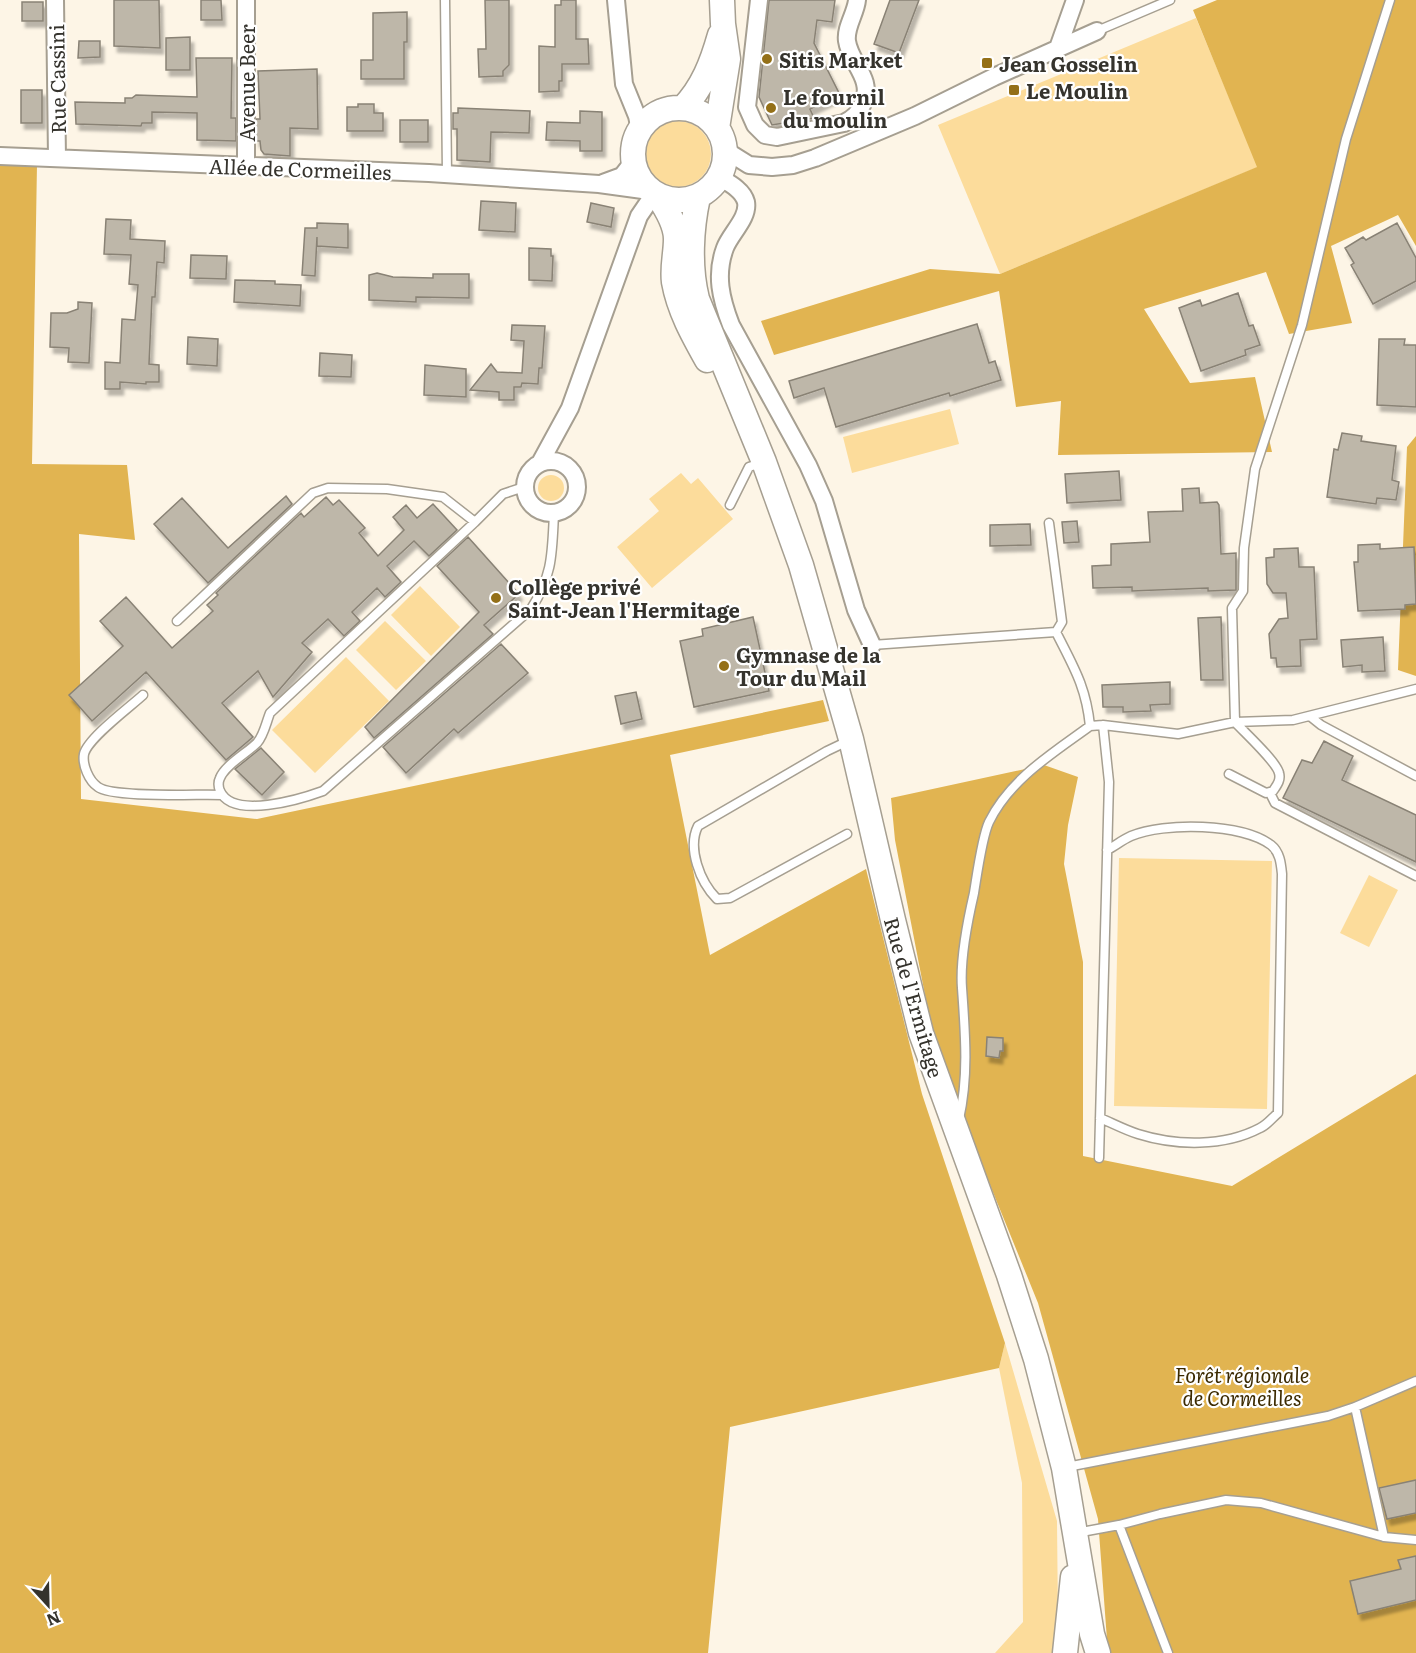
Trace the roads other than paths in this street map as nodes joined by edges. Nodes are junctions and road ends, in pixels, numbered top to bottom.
1 (55, 0) edge
2 (246, 0) edge
3 (445, 0) edge
4 (616, 0) edge
5 (722, 0) edge
6 (759, 0) edge
7 (857, 0) edge
8 (1075, 0) edge
9 (1170, 0) edge
10 (1390, 0) edge
11 (723, 24) junction
12 (1097, 31) joint
13 (1058, 48) junction
14 (683, 108) junction
15 (640, 130) junction
16 (721, 139) junction
17 (0, 156) edge
18 (57, 158) junction
19 (633, 162) junction
20 (246, 165) junction
21 (447, 174) junction
22 (719, 177) junction
23 (599, 184) junction
24 (654, 193) junction
25 (698, 196) junction
26 (556, 433) junction
27 (764, 461) junction
28 (540, 463) junction
29 (566, 465) junction
30 (524, 487) junction
31 (730, 505) dead end
32 (554, 513) junction
33 (475, 522) junction
34 (1049, 523) dead end
35 (177, 621) dead end
36 (1056, 632) junction
37 (872, 645) joint
38 (1416, 689) edge
39 (143, 695) dead end
40 (1311, 717) junction
41 (1235, 722) junction
42 (1103, 725) junction
43 (1090, 726) junction
44 (851, 739) junction
45 (1229, 774) dead end
46 (1416, 776) edge
47 (1270, 793) junction
48 (222, 795) junction
49 (847, 834) dead end
50 (1107, 850) junction
51 (1416, 876) edge
52 (1100, 1118) junction
53 (956, 1133) junction
54 (1099, 1158) dead end
55 (1416, 1381) edge
56 (1355, 1407) junction
57 (1064, 1468) junction
58 (1119, 1525) junction
59 (1075, 1533) junction
60 (1384, 1537) junction
61 (1416, 1540) edge
62 (1065, 1653) edge
63 (1098, 1653) edge
64 (1168, 1653) edge

1 - 18 street, Rue Cassini
2 - 20 street, Avenue Beer
3 - 21 lane
4 - 15 street
5 - 11 street
6 - 7 street
8 - 13 street
9 - 12 lane
10 - 41 lane
11 - 14 street
11 - 16 street
12 - 13 street
13 - 16 street
14 - 15 street
14 - 16 street
15 - 19 street
16 - 22 street
17 - 18 street, Allée de Cormeilles
18 - 20 street, Allée de Cormeilles
19 - 23 street, Allée de Cormeilles
19 - 24 street
20 - 21 street, Allée de Cormeilles
21 - 23 street, Allée de Cormeilles
22 - 25 street
22 - 37 street
23 - 24 street, Allée de Cormeilles
24 - 25 street
24 - 26 street
24 - 27 street, Rue de l'Ermitage
25 - 27 street, Rue de l'Ermitage
26 - 28 street
26 - 29 street
27 - 31 lane
27 - 44 street, Rue de l'Ermitage
28 - 29 street
28 - 30 street
29 - 32 street
30 - 32 street
30 - 33 lane
32 - 48 lane
33 - 35 lane
33 - 48 lane
34 - 36 lane
36 - 37 lane
36 - 43 lane
38 - 40 lane
39 - 48 lane
40 - 41 lane
40 - 46 lane
41 - 42 lane
41 - 47 lane
42 - 43 lane
42 - 50 lane
43 - 53 lane
44 - 49 lane
44 - 53 street, Rue de l'Ermitage
45 - 47 lane
47 - 51 lane
50 - 52 lane
50 - 52 lane
52 - 54 lane
53 - 57 street, Rue de l'Ermitage
55 - 56 lane
56 - 57 lane
56 - 60 lane
57 - 59 street, Rue de l'Ermitage
58 - 59 lane
58 - 60 lane
58 - 64 lane
59 - 62 street, Rue de l'Ermitage
59 - 63 street, Rue de l'Ermitage
60 - 61 lane

